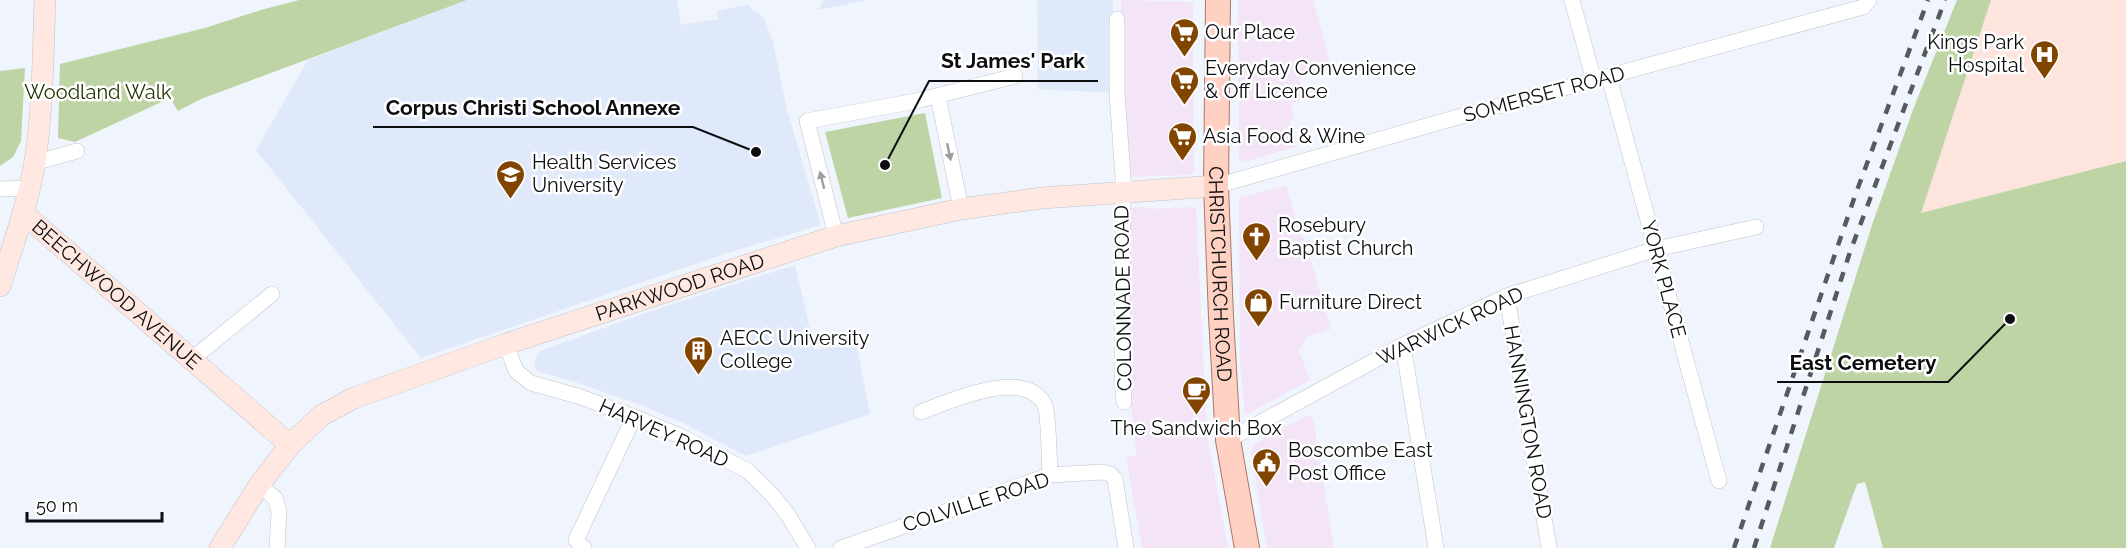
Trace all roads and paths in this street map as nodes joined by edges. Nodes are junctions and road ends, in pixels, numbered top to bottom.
1 (45, 0) edge
2 (1218, 0) edge
3 (1572, 0) edge
4 (1869, 0) edge
5 (1117, 19) dead end
6 (1016, 76) dead end
7 (1610, 77) junction
8 (1594, 81) junction
9 (938, 96) junction
10 (77, 151) dead end
11 (34, 163) junction
12 (1216, 186) junction
13 (29, 188) junction
14 (0, 189) edge
15 (1122, 193) junction
16 (961, 208) junction
17 (23, 213) junction
18 (1756, 227) dead end
19 (836, 236) junction
20 (1656, 249) junction
21 (0, 285) edge
22 (272, 294) dead end
23 (1507, 296) junction
24 (506, 344) junction
25 (1403, 345) junction
26 (191, 360) junction
27 (1124, 402) dead end
28 (921, 412) dead end
29 (634, 417) junction
30 (1228, 440) junction
31 (291, 445) junction
32 (1050, 475) junction
33 (1719, 480) dead end
34 (259, 485) junction
35 (220, 548) edge
36 (278, 548) edge
37 (584, 548) edge
38 (808, 548) edge
39 (841, 548) edge
40 (1126, 548) edge
41 (1247, 548) edge
42 (1436, 548) edge
43 (1549, 548) edge

1 - 11 main road, BEECHWOOD AVENUE
2 - 12 main road, CHRISTCHURCH ROAD
3 - 8 street
4 - 7 street, SOMERSET ROAD
5 - 15 street, COLONNADE ROAD
6 - 9 street
7 - 8 street, SOMERSET ROAD
7 - 20 street, YORK PLACE
8 - 12 street, SOMERSET ROAD
9 -> 16 street
19 -> 9 street
10 - 11 street
11 - 13 main road, BEECHWOOD AVENUE
12 - 15 main road, PARKWOOD ROAD
12 - 30 main road, CHRISTCHURCH ROAD
13 - 14 street
13 - 17 main road, BEECHWOOD AVENUE
15 - 16 main road, PARKWOOD ROAD
15 - 27 street, COLONNADE ROAD
16 - 19 main road, PARKWOOD ROAD
17 - 21 main road
17 - 26 main road, BEECHWOOD AVENUE
18 - 20 street, WARWICK ROAD
19 - 24 main road, PARKWOOD ROAD
20 - 23 street, WARWICK ROAD
20 - 33 street, YORK PLACE
22 - 26 street
23 - 25 street, WARWICK ROAD
23 - 43 street, HANNINGTON ROAD
24 - 29 street, HARVEY ROAD
24 - 31 main road, PARKWOOD ROAD
25 - 30 street, WARWICK ROAD
25 - 42 street
26 - 31 main road, BEECHWOOD AVENUE
28 - 32 street
29 - 37 street
29 - 38 street, HARVEY ROAD
30 - 41 main road, CHRISTCHURCH ROAD
31 - 34 main road, PARKWOOD ROAD
32 - 39 street, COLVILLE ROAD
32 - 40 street, COLVILLE ROAD
34 - 35 main road, PARKWOOD ROAD
34 - 36 street

